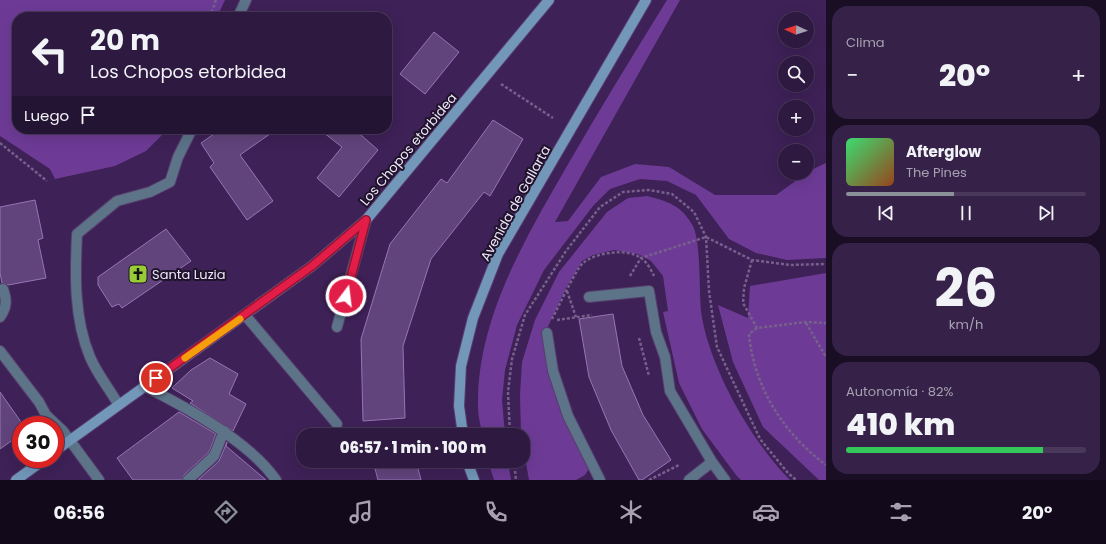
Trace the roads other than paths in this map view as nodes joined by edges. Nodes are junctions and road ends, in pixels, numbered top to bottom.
1 (246, 0) edge
2 (549, 0) edge
3 (646, 0) edge
4 (240, 12) edge
5 (190, 134) edge
6 (366, 220) junction
7 (3, 289) dead end
8 (589, 296) dead end
9 (245, 315) junction
10 (0, 317) edge
11 (338, 327) dead end
12 (547, 333) dead end
13 (0, 351) edge
14 (144, 386) junction
15 (118, 404) junction
16 (337, 424) dead end
17 (462, 428) edge
18 (224, 431) junction
19 (70, 440) junction
20 (64, 445) edge
21 (712, 462) junction
22 (33, 468) edge
23 (470, 468) edge
24 (16, 480) edge
25 (100, 480) edge
26 (188, 480) edge
27 (276, 480) edge
28 (474, 480) edge
29 (600, 480) edge
30 (689, 480) edge
31 (725, 480) edge

1 - 4 street
2 - 6 street, Los Chopos etorbidea
3 - 17 street, Avenida de Gallarta
5 - 15 street
6 - 9 street, Los Chopos etorbidea
6 - 11 street
7 - 10 street
8 - 21 street
9 - 14 street, Los Chopos etorbidea
9 - 16 street
12 - 29 street
13 - 19 street
14 - 15 street, Los Chopos etorbidea
14 - 18 street
15 - 19 street, Los Chopos etorbidea
18 - 26 street
18 - 27 street
19 - 20 street, Los Chopos etorbidea
19 - 25 street
21 - 30 street
21 - 31 street
22 - 24 street
23 - 28 street

